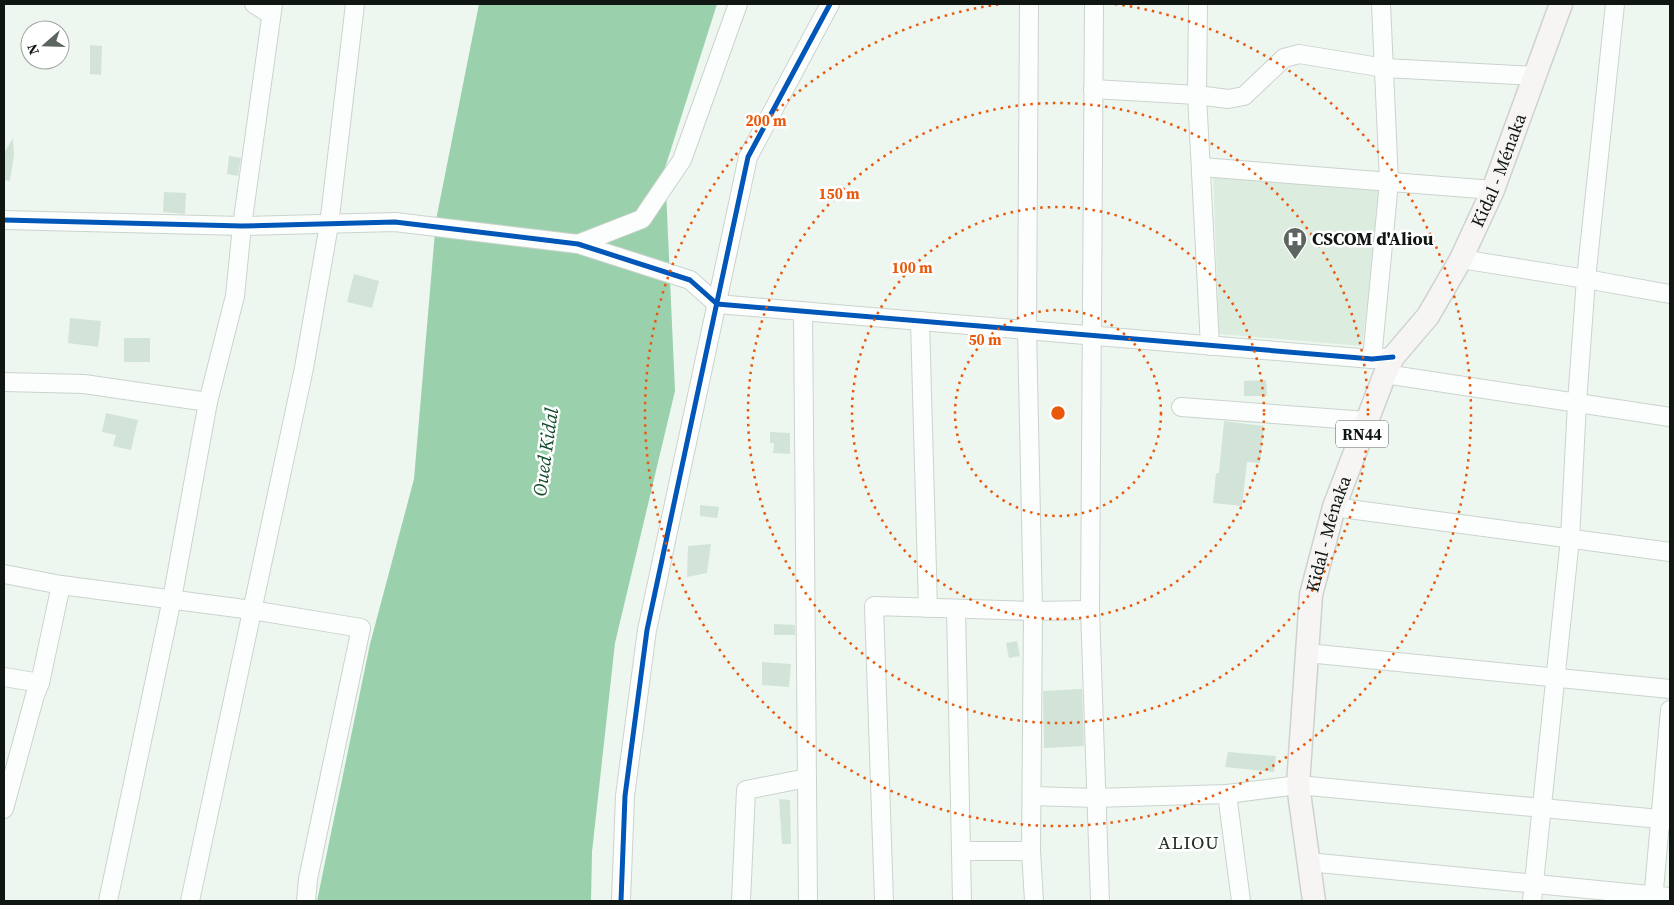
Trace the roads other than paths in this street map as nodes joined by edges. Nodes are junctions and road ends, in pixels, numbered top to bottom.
1 (254, 4) edge
2 (355, 4) edge
3 (738, 4) edge
4 (830, 4) edge
5 (1029, 4) edge
6 (1094, 4) edge
7 (1198, 4) edge
8 (1382, 4) edge
9 (1561, 4) edge
10 (1615, 4) edge
11 (272, 9) edge
12 (1385, 68) junction
13 (1534, 76) junction
14 (1094, 89) junction
15 (1197, 95) junction
16 (1201, 167) junction
17 (1389, 182) junction
18 (1493, 190) junction
19 (4, 220) edge
20 (328, 224) junction
21 (242, 226) junction
22 (578, 244) junction
23 (1462, 259) junction
24 (1586, 278) junction
25 (1670, 294) edge
26 (717, 304) junction
27 (803, 311) junction
28 (920, 321) junction
29 (1027, 330) junction
30 (1092, 336) junction
31 (1210, 346) junction
32 (1383, 364) junction
33 (4, 382) edge
34 (208, 402) junction
35 (1577, 402) junction
36 (1181, 406) dead end
37 (1670, 417) edge
38 (1367, 421) junction
39 (1334, 506) junction
40 (1570, 539) junction
41 (1670, 552) edge
42 (4, 574) edge
43 (60, 585) junction
44 (172, 599) junction
45 (928, 608) junction
46 (956, 609) junction
47 (252, 610) junction
48 (1090, 610) junction
49 (1033, 611) junction
50 (1307, 652) junction
51 (4, 677) edge
52 (1555, 678) junction
53 (40, 683) junction
54 (1670, 689) edge
55 (1670, 710) edge
56 (807, 778) junction
57 (1298, 785) junction
58 (1227, 794) junction
59 (1032, 796) junction
60 (1096, 798) junction
61 (1542, 808) junction
62 (4, 809) edge
63 (1665, 819) edge
64 (962, 851) junction
65 (1031, 851) junction
66 (1308, 862) junction
67 (1533, 893) edge
68 (1659, 898) edge
69 (108, 901) edge
70 (190, 901) edge
71 (306, 901) edge
72 (621, 901) edge
73 (741, 901) edge
74 (808, 901) edge
75 (884, 901) edge
76 (962, 901) edge
77 (1034, 901) edge
78 (1100, 901) edge
79 (1240, 901) edge
80 (1314, 901) edge

1 - 11 street
2 - 20 street
3 - 22 street
4 - 26 street
5 - 29 street
6 - 14 street
7 - 15 street
8 - 12 street
9 - 13 main road, Kidal - Ménaka / RN44
10 - 24 street
11 - 21 street
12 - 13 street
12 - 15 street
12 - 17 street
13 - 18 main road, Kidal - Ménaka / RN44
14 - 15 street
14 - 30 street
15 - 16 street
16 - 17 street
16 - 31 street
17 - 18 street
17 - 32 street
18 - 23 main road, Kidal - Ménaka / RN44
19 - 21 street
20 - 21 street
20 - 22 street
20 - 47 street
21 - 34 street
22 - 26 street
23 - 24 street
23 - 32 main road, Kidal - Ménaka / RN44
24 - 25 street
24 - 35 street
26 - 27 street
26 - 72 street
27 - 28 street
27 - 56 street
28 - 29 street
28 - 45 street
29 - 30 street
29 - 49 street
30 - 31 street
30 - 48 street
31 - 32 street
32 - 35 street
32 - 38 main road, Kidal - Ménaka / RN44
33 - 34 street
34 - 44 street
35 - 37 street
35 - 40 street
36 - 38 street
38 - 39 main road, Kidal - Ménaka / RN44
39 - 40 street
39 - 50 main road, Kidal - Ménaka / RN44
40 - 41 street
40 - 52 street
42 - 43 street
43 - 44 street
43 - 53 street
44 - 47 street
44 - 69 street
45 - 46 street
45 - 75 street
46 - 49 street
46 - 64 street
47 - 70 street
47 - 71 street
48 - 49 street
48 - 60 street
49 - 59 street
50 - 52 street
50 - 57 main road, Kidal - Ménaka / RN44
51 - 53 street
52 - 54 street
52 - 61 street
53 - 62 street
55 - 63 street
56 - 73 street
56 - 74 street
57 - 58 street
57 - 61 street
57 - 66 main road, Kidal - Ménaka / RN44
58 - 60 street
58 - 79 street
59 - 60 street
59 - 65 street
60 - 78 street
61 - 63 street
61 - 67 street
63 - 68 street
64 - 65 street
64 - 76 street
65 - 77 street
66 - 67 street
66 - 80 main road, Kidal - Ménaka / RN44
67 - 68 street

